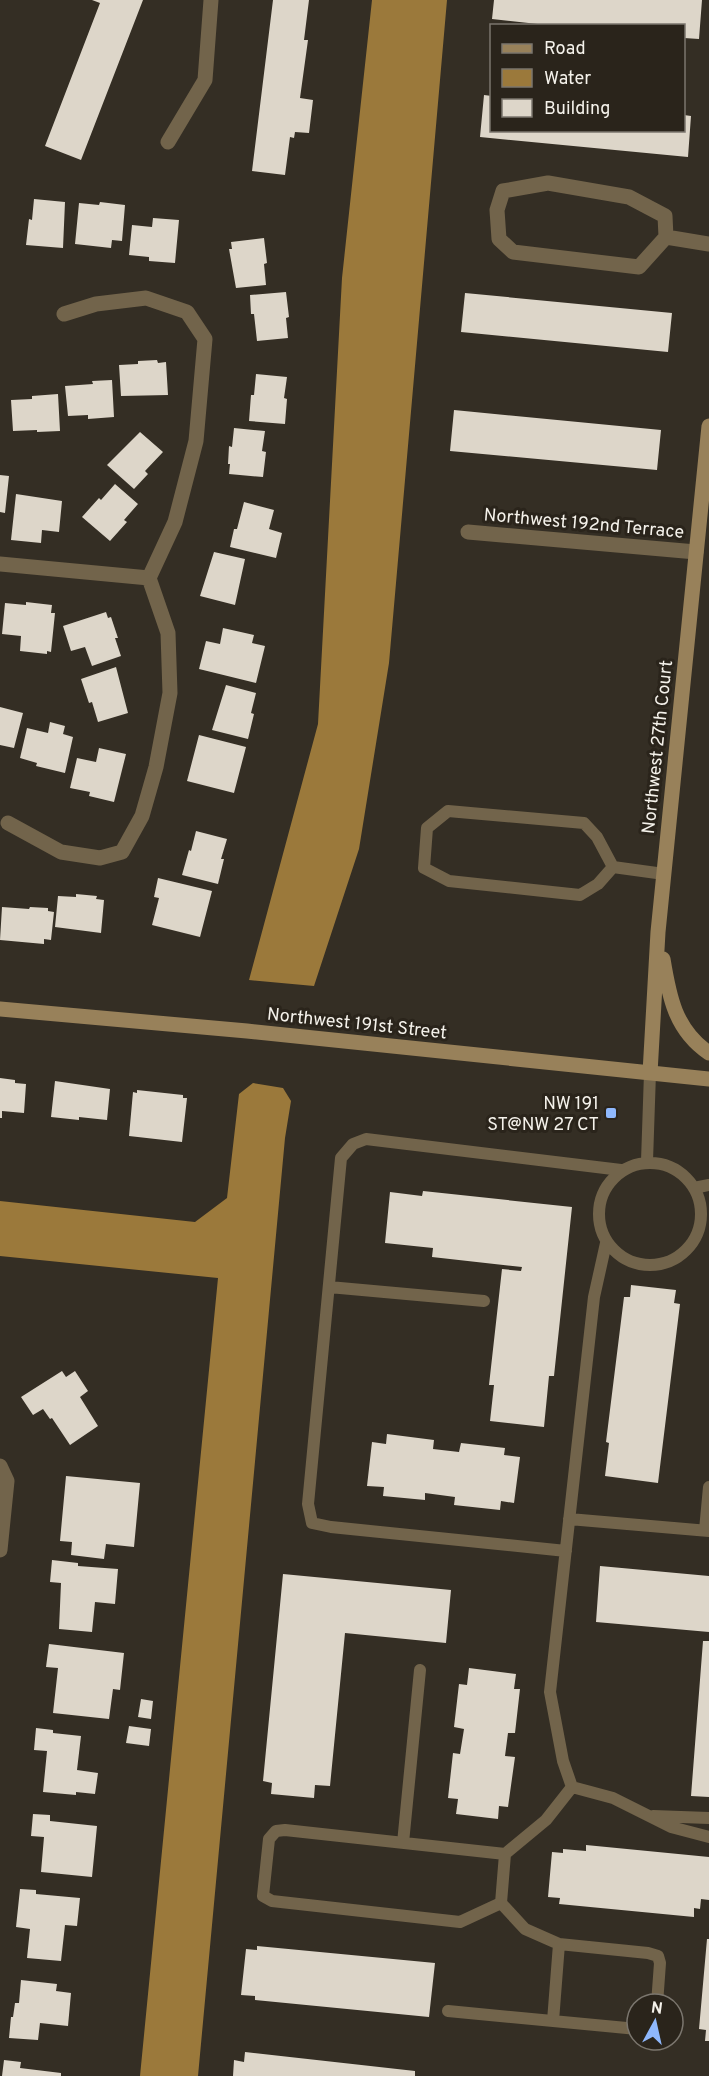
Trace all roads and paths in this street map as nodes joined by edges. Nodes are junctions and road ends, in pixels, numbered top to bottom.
1 (211, 0) edge
2 (168, 142) dead end
3 (666, 237) junction
4 (709, 244) edge
5 (64, 314) dead end
6 (709, 426) edge
7 (468, 532) dead end
8 (696, 552) junction
9 (0, 564) edge
10 (148, 578) junction
11 (8, 823) dead end
12 (613, 867) junction
13 (664, 874) junction
14 (658, 932) junction
15 (0, 1009) edge
16 (709, 1053) edge
17 (650, 1073) junction
18 (709, 1079) edge
19 (647, 1161) junction
20 (621, 1170) junction
21 (709, 1185) edge
22 (694, 1188) junction
23 (606, 1243) junction
24 (329, 1287) junction
25 (484, 1301) dead end
26 (0, 1466) edge
27 (709, 1487) edge
28 (569, 1519) junction
29 (707, 1530) edge
30 (0, 1550) edge
31 (566, 1551) junction
32 (420, 1670) dead end
33 (572, 1787) junction
34 (650, 1816) junction
35 (709, 1818) edge
36 (709, 1837) edge
37 (403, 1843) junction
38 (505, 1854) junction
39 (501, 1903) junction
40 (560, 1944) junction
41 (658, 1992) edge
42 (448, 2011) dead end
43 (553, 2021) junction
44 (625, 2028) edge

1 - 2 street
3 - 3 street
3 - 4 street
5 - 10 street
6 - 8 street, Northwest 27th Court
7 - 8 street, Northwest 192nd Terrace
8 - 13 street, Northwest 27th Court
9 - 10 street
10 - 11 street
12 - 12 lane
12 - 13 lane
13 - 14 street, Northwest 27th Court
14 - 16 street
14 - 17 street, Northwest 27th Court
15 - 17 street, Northwest 191st Street
17 - 18 street, Northwest 191st Street
17 - 19 lane
19 - 20 lane
19 - 22 lane
20 - 23 lane
20 - 24 lane
21 - 22 lane
22 - 23 lane
23 - 28 lane
24 - 25 lane
24 - 31 lane
26 - 30 street
27 - 29 lane
28 - 29 lane
28 - 31 lane
31 - 33 lane
32 - 37 lane
33 - 34 lane
33 - 38 lane
34 - 35 lane
34 - 36 lane
37 - 38 lane
37 - 39 lane
38 - 39 lane
39 - 40 lane
40 - 41 lane
40 - 43 lane
42 - 43 lane
43 - 44 lane

